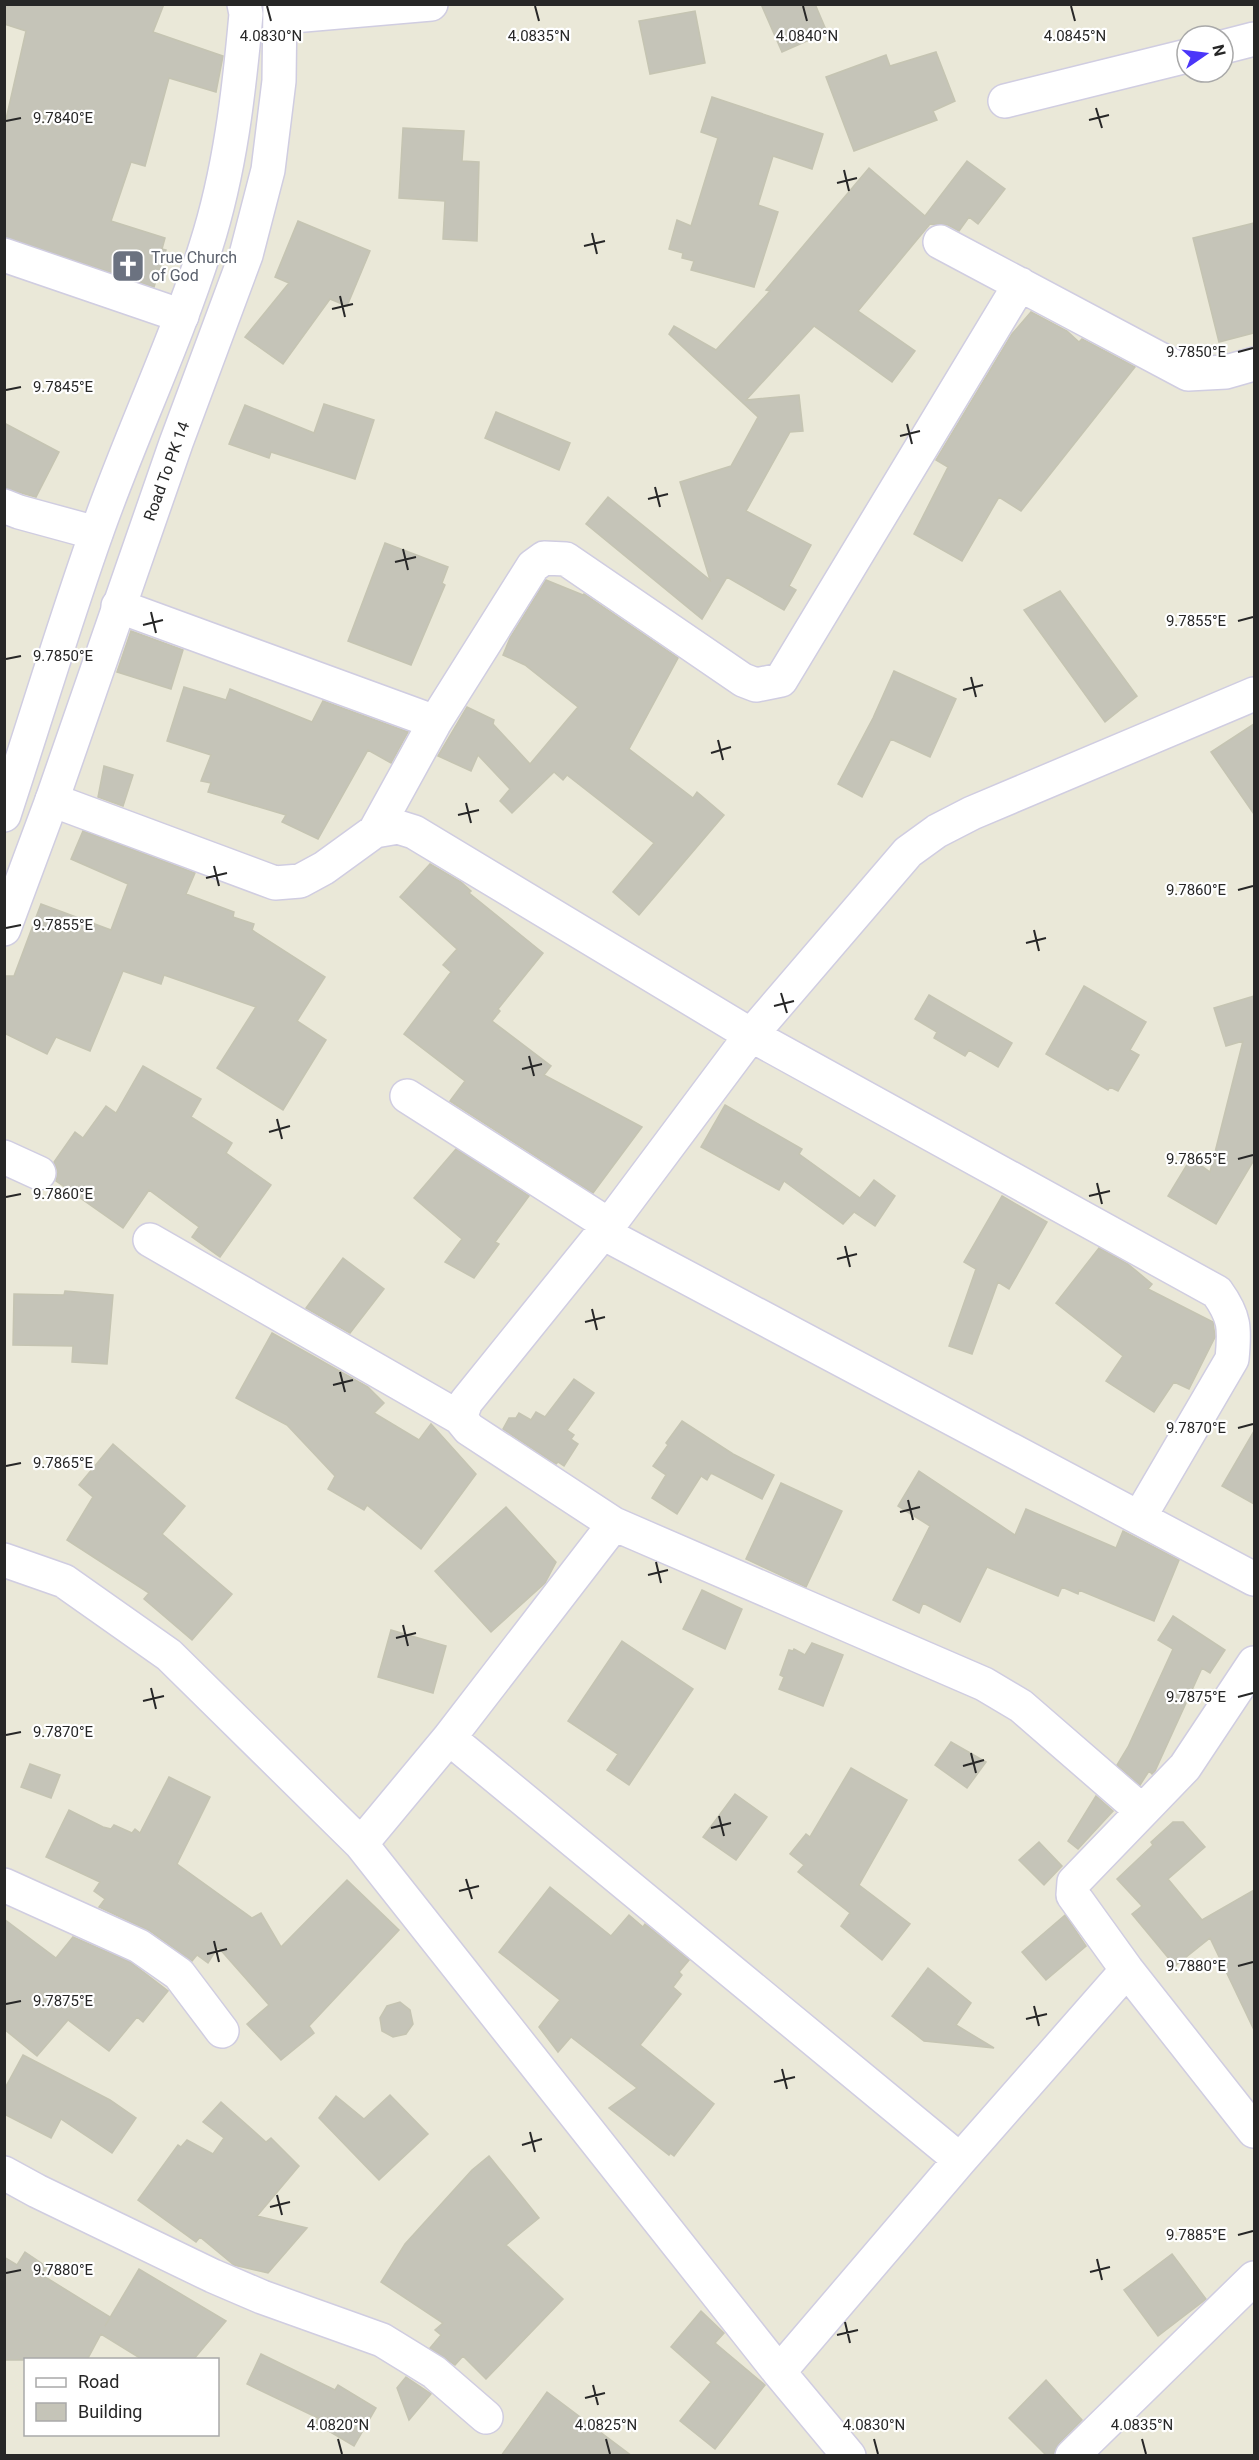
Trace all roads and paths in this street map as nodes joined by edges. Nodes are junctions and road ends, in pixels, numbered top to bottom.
1 (244, 4) edge
2 (431, 4) edge
3 (281, 11) edge
4 (1254, 39) edge
5 (1235, 44) edge
6 (1175, 59) edge
7 (1005, 101) dead end
8 (940, 242) dead end
9 (4, 255) edge
10 (1020, 284) junction
11 (182, 316) junction
12 (1254, 364) edge
13 (4, 506) edge
14 (96, 533) junction
15 (118, 606) junction
16 (1254, 694) edge
17 (435, 722) junction
18 (52, 800) junction
19 (4, 815) edge
20 (375, 831) junction
21 (4, 929) edge
22 (751, 1035) junction
23 (407, 1096) dead end
24 (4, 1157) edge
25 (39, 1173) dead end
26 (606, 1229) junction
27 (150, 1240) dead end
28 (460, 1418) junction
29 (1139, 1518) junction
30 (614, 1524) junction
31 (4, 1560) edge
32 (1254, 1579) edge
33 (1254, 1664) edge
34 (448, 1738) junction
35 (1142, 1811) junction
36 (361, 1844) junction
37 (4, 1885) edge
38 (1128, 1970) junction
39 (222, 2031) dead end
40 (1254, 2131) edge
41 (960, 2160) junction
42 (4, 2173) edge
43 (1254, 2278) edge
44 (779, 2372) junction
45 (486, 2417) dead end
46 (849, 2456) edge
47 (1072, 2456) edge

1 - 11 street
2 - 3 street
3 - 15 street, Road To PK 14
4 - 5 street
6 - 7 street
8 - 10 street
9 - 11 street
10 - 12 street
10 - 17 street
11 - 14 street
13 - 14 street
14 - 19 street
15 - 17 street
15 - 18 street, Road To PK 14
16 - 22 street
17 - 20 street
18 - 20 street
18 - 21 street, Road To PK 14
20 - 22 street
22 - 26 street
22 - 29 street
23 - 26 street
24 - 25 street
26 - 28 street
26 - 29 street
27 - 28 street
28 - 30 street
29 - 32 street
30 - 34 street
30 - 35 street
31 - 36 street
33 - 35 street
34 - 36 street
34 - 41 street
35 - 38 street
36 - 44 street
37 - 39 street
38 - 40 street
38 - 41 street
41 - 44 street
42 - 45 street
43 - 47 street
44 - 46 street

